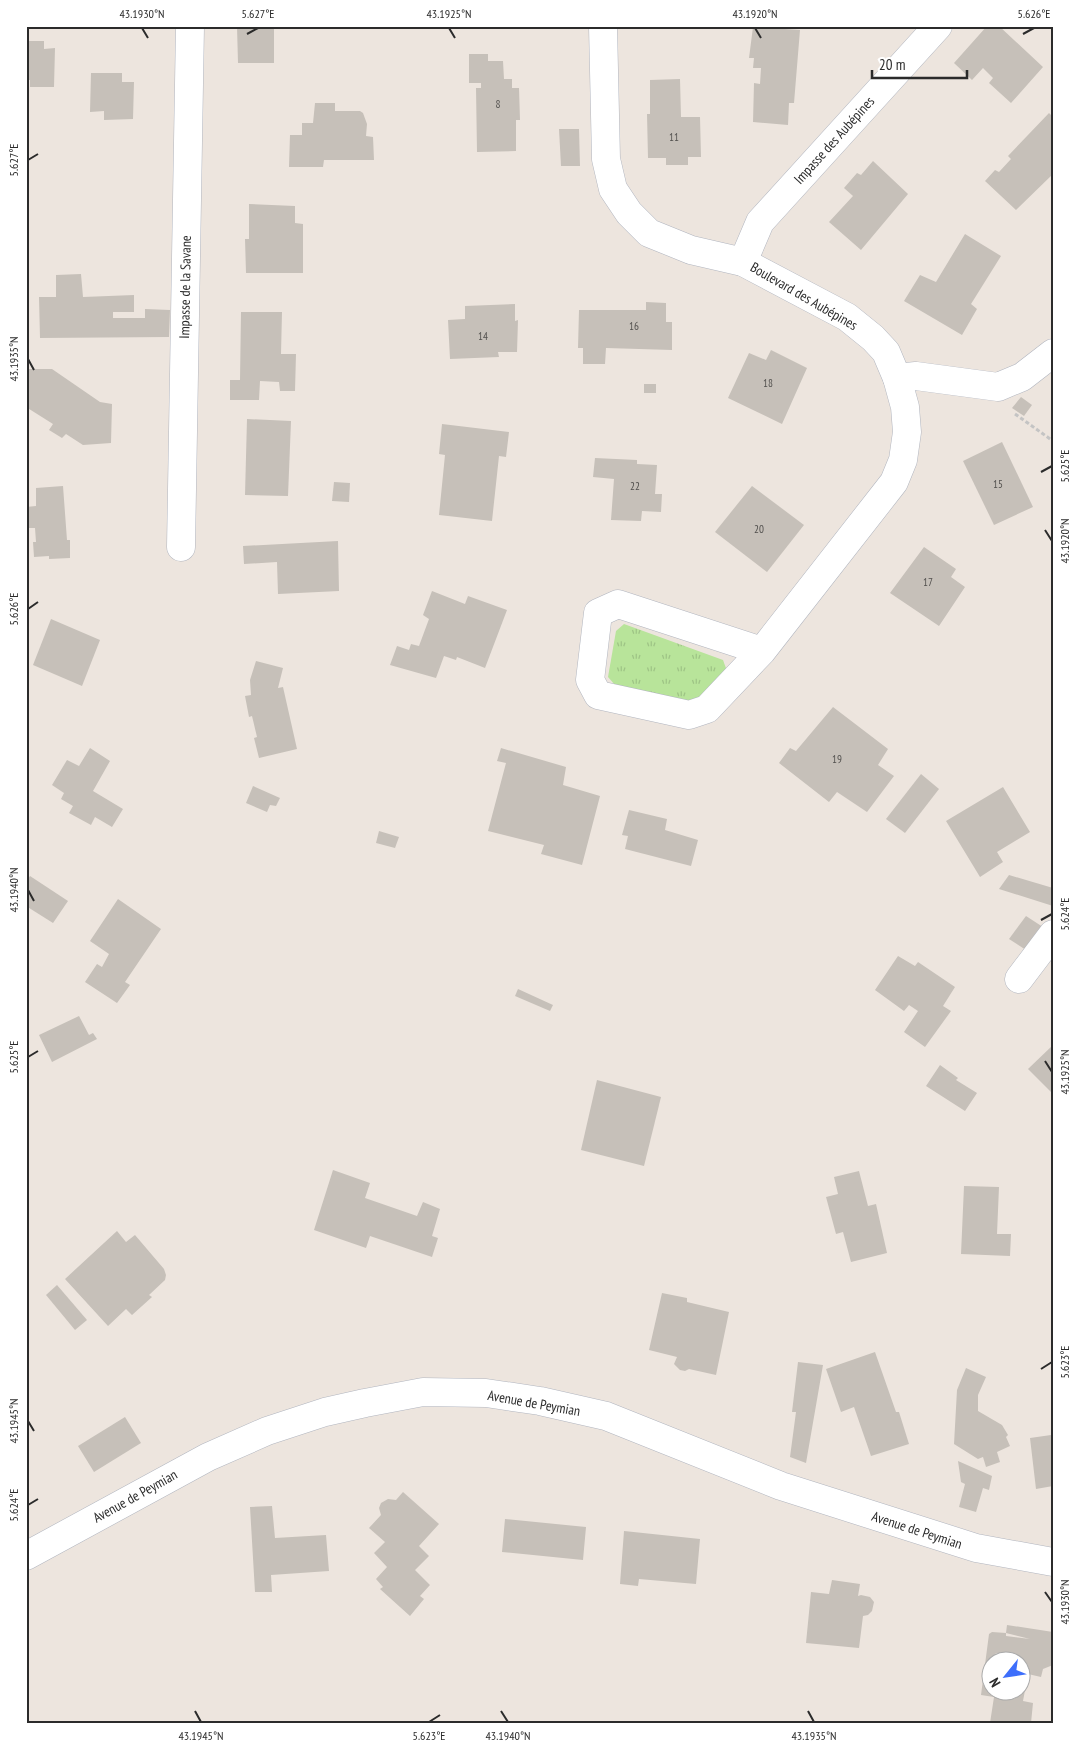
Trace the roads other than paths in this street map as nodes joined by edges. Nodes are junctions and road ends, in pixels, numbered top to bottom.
1 (190, 26) edge
2 (603, 26) edge
3 (938, 26) edge
4 (743, 262) junction
5 (1053, 353) edge
6 (897, 378) junction
7 (181, 547) dead end
8 (762, 651) junction
9 (1053, 934) edge
10 (1019, 979) dead end
11 (26, 1556) edge
12 (1053, 1562) edge

1 - 7 street, Impasse de la Savane
2 - 4 street, Boulevard des Aubépines
3 - 4 street, Impasse des Aubépines
4 - 6 street, Boulevard des Aubépines
5 - 6 street
6 - 8 street, Boulevard des Aubépines
8 - 8 street, Boulevard des Aubépines
9 - 10 street
11 - 12 street, Avenue de Peymian

